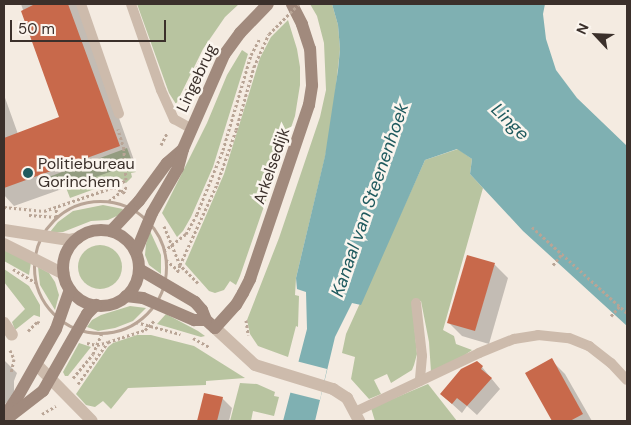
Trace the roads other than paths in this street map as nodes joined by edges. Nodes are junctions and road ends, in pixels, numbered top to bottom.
1 (81, 4) edge
2 (130, 4) edge
3 (268, 4) edge
4 (292, 4) edge
5 (117, 118) road end
6 (192, 129) junction
7 (183, 149) junction
8 (4, 230) edge
9 (111, 231) junction
10 (78, 238) junction
11 (4, 244) edge
12 (136, 252) junction
13 (139, 269) junction
14 (64, 274) junction
15 (70, 288) junction
16 (126, 296) junction
17 (416, 303) dead end
18 (96, 305) junction
19 (4, 323) edge
20 (210, 324) junction
21 (12, 334) dead end
22 (37, 365) junction
23 (51, 379) junction
24 (627, 380) edge
25 (420, 381) junction
26 (357, 416) edge
27 (4, 417) edge
28 (4, 421) edge
29 (92, 421) edge

1 - 5 lane
2 - 6 lane
3 - 6 main road, Lingebrug
4 - 20 main road, Arkelsedijk
6 - 7 main road, Lingebrug
7 - 9 main road, Lingebrug
7 - 12 main road, Lingebrug
8 - 10 street
9 - 10 main road
9 - 12 main road
10 - 14 main road
11 - 14 street
12 - 13 main road
13 - 16 main road
13 - 20 main road
14 - 15 main road
15 - 18 main road
15 - 22 main road
16 - 18 main road
16 - 20 main road
17 - 25 lane
18 - 23 main road
19 - 21 street
20 - 26 street
22 - 23 street
22 - 27 main road
23 - 28 main road
23 - 29 street
24 - 25 lane
25 - 26 lane

